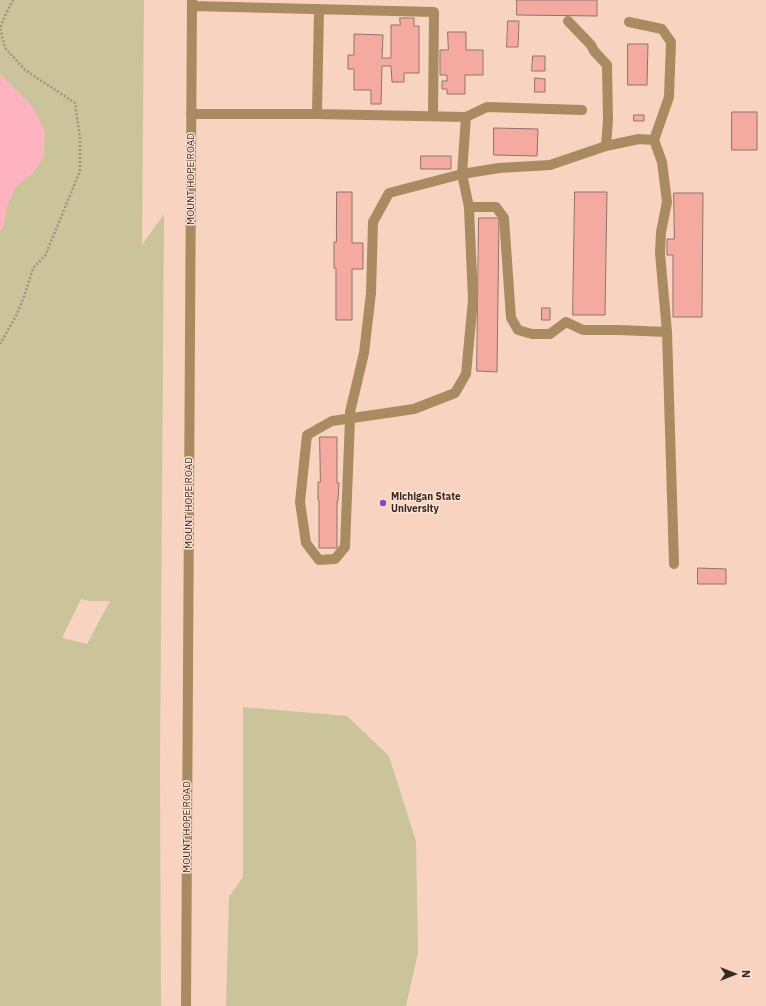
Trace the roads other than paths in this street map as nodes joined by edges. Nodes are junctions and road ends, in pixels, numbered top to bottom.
1 (192, 3) edge
2 (319, 9) junction
3 (568, 21) dead end
4 (629, 22) dead end
5 (582, 110) dead end
6 (191, 114) junction
7 (318, 114) junction
8 (433, 116) junction
9 (466, 117) junction
10 (654, 140) junction
11 (606, 146) junction
12 (462, 174) junction
13 (469, 207) junction
14 (667, 332) junction
15 (350, 419) junction
16 (674, 564) dead end
17 (186, 1006) edge

1 - 2 street
1 - 6 street, MOUNT HOPE ROAD
2 - 7 street
2 - 8 street
3 - 11 street
4 - 10 street
5 - 9 street
6 - 7 street
6 - 17 street, MOUNT HOPE ROAD
7 - 8 street
8 - 9 street
9 - 12 street
10 - 11 street
10 - 14 street
11 - 12 street
12 - 13 street
12 - 15 street
13 - 14 street
13 - 15 street
14 - 16 street
15 - 15 street

